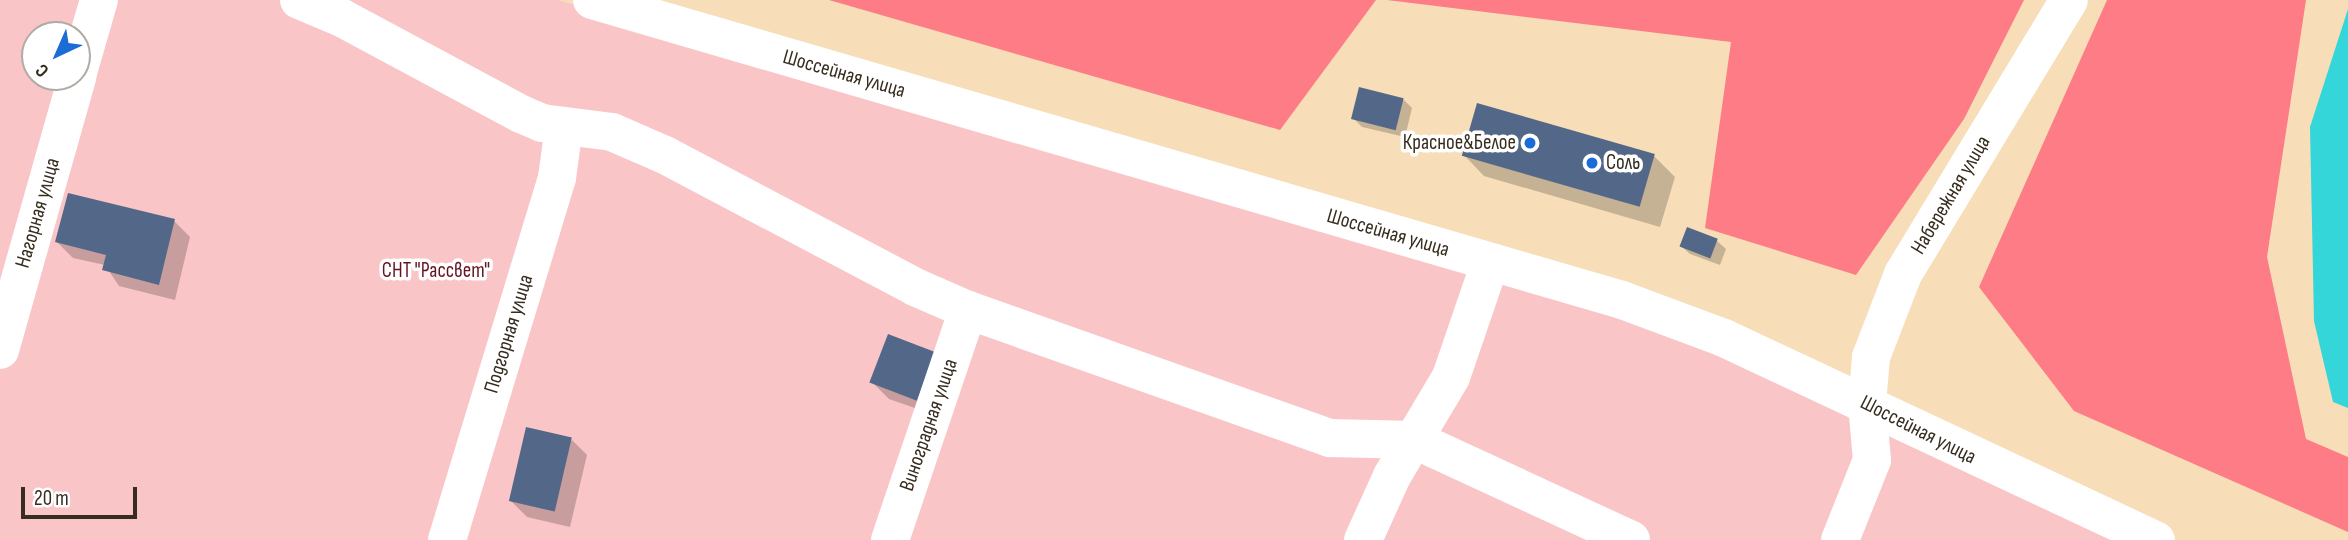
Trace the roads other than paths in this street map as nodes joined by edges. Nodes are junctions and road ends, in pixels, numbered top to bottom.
1 (99, 0) edge
2 (299, 0) edge
3 (592, 0) edge
4 (2069, 0) edge
5 (647, 8) edge
6 (91, 28) edge
7 (73, 91) edge
8 (564, 127) junction
9 (1490, 263) junction
10 (968, 310) junction
11 (0, 350) edge
12 (1867, 404) junction
13 (1415, 440) junction
14 (447, 540) edge
15 (890, 540) edge
16 (1363, 540) edge
17 (1631, 540) edge
18 (1840, 540) edge
19 (2156, 540) edge

1 - 6 street, Нагорная улица
2 - 8 street
3 - 5 street, Шоссейная улица
4 - 12 street, Набережная улица
5 - 9 street, Шоссейная улица
7 - 11 street, Нагорная улица
8 - 10 street
8 - 14 street, Подгорная улица
9 - 12 street, Шоссейная улица
9 - 13 street
10 - 13 street
10 - 15 street, Виноградная улица
12 - 18 street, Набережная улица
12 - 19 street, Шоссейная улица
13 - 16 street
13 - 17 street

